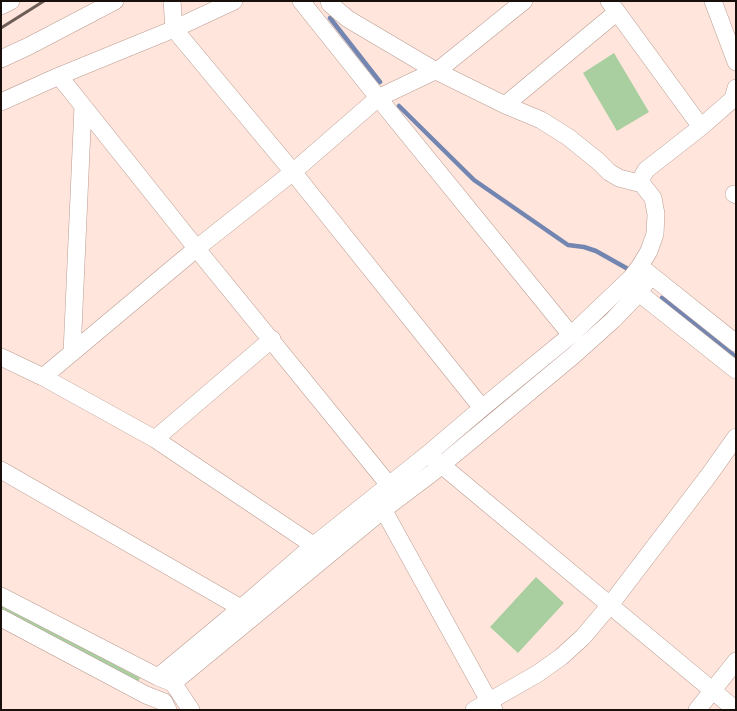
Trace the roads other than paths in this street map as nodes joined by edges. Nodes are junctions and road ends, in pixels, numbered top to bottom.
1 (11, 1) edge
2 (115, 1) edge
3 (172, 1) edge
4 (234, 1) edge
5 (301, 1) edge
6 (524, 1) edge
7 (713, 1) edge
8 (331, 2) edge
9 (1, 6) edge
10 (613, 7) edge
11 (313, 16) junction
12 (174, 28) junction
13 (1, 58) edge
14 (736, 62) edge
15 (436, 71) junction
16 (59, 76) junction
17 (736, 88) edge
18 (378, 98) junction
19 (1, 102) edge
20 (505, 105) junction
21 (82, 106) junction
22 (701, 127) junction
23 (293, 172) junction
24 (642, 184) junction
25 (197, 248) junction
26 (646, 271) junction
27 (639, 293) junction
28 (572, 335) junction
29 (272, 339) junction
30 (736, 343) edge
31 (72, 352) junction
32 (1, 357) edge
33 (736, 370) edge
34 (43, 377) junction
35 (482, 408) junction
36 (736, 437) edge
37 (155, 439) junction
38 (428, 454) junction
39 (441, 465) junction
40 (1, 470) edge
41 (389, 485) junction
42 (380, 503) junction
43 (314, 545) junction
44 (328, 555) junction
45 (1, 596) edge
46 (610, 605) junction
47 (246, 614) junction
48 (1, 618) edge
49 (736, 661) edge
50 (166, 680) junction
51 (713, 691) junction
52 (492, 705) edge
53 (168, 710) edge
54 (191, 710) edge
55 (474, 710) edge
56 (696, 710) edge
57 (736, 710) edge

1 - 9 street
2 - 13 street
3 - 12 street
4 - 12 street
5 - 11 street
6 - 15 street
7 - 14 street
8 - 11 street
8 - 15 street
10 - 20 street
10 - 22 street
11 - 18 street
12 - 16 street
12 - 23 street
15 - 18 street
15 - 20 street
16 - 19 street
16 - 21 street
17 - 22 street
18 - 23 street
18 - 28 street
20 - 24 street
21 - 25 street
21 - 31 street
22 - 24 street
23 - 25 street
23 - 35 street
24 - 26 street
25 - 29 street
25 - 31 street
26 - 27 street
26 - 28 street
26 - 30 street
27 - 33 street
27 - 39 street
28 - 35 street
29 - 37 street
29 - 41 street
31 - 34 street
32 - 34 street
34 - 37 street
35 - 38 street
36 - 46 street
37 - 43 street
38 - 39 street
38 - 41 street
39 - 42 street
39 - 46 street
40 - 47 street
41 - 42 street
42 - 43 street
42 - 44 street
42 - 52 street
43 - 44 street
43 - 47 street
44 - 47 street
45 - 50 street
46 - 51 street
46 - 52 street
47 - 50 street
48 - 53 street
49 - 51 street
50 - 54 street
51 - 56 street
51 - 57 street
52 - 55 street

